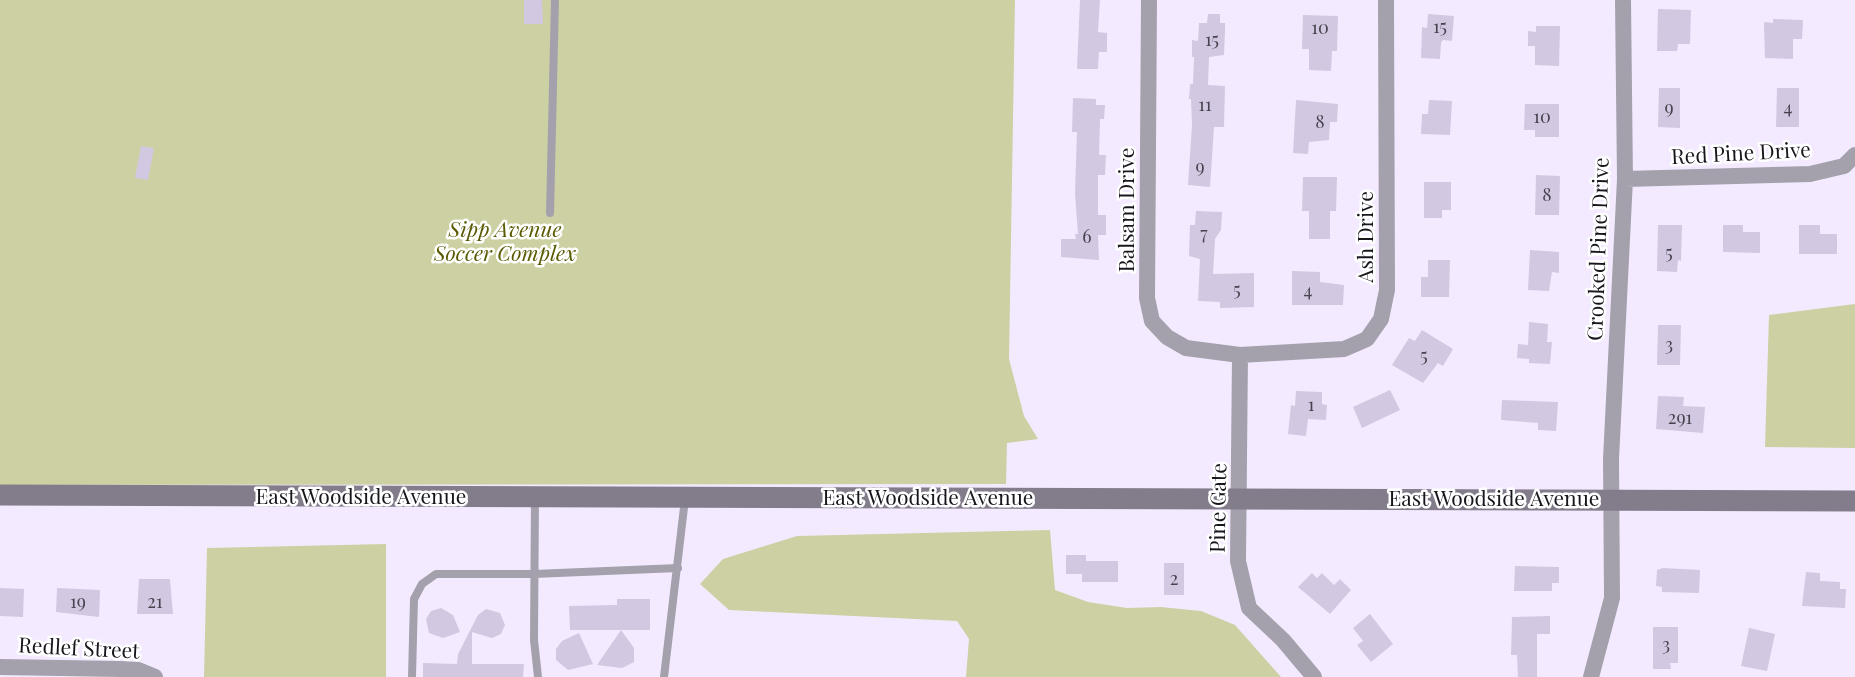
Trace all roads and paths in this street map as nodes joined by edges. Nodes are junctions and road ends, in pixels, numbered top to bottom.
1 (555, 0) edge
2 (1149, 0) edge
3 (1386, 0) edge
4 (1623, 0) edge
5 (1855, 155) edge
6 (1625, 179) junction
7 (550, 213) dead end
8 (1240, 355) junction
9 (0, 495) edge
10 (536, 497) junction
11 (685, 498) junction
12 (1240, 498) junction
13 (1611, 499) junction
14 (1855, 501) edge
15 (678, 568) junction
16 (534, 574) junction
17 (0, 667) edge
18 (155, 677) edge
19 (412, 677) edge
20 (538, 677) edge
21 (664, 677) edge
22 (1314, 677) edge
23 (1591, 677) edge

1 - 7 lane
2 - 8 street, Balsam Drive
3 - 8 street, Ash Drive
4 - 6 street, Crooked Pine Drive
5 - 6 street, Red Pine Drive
6 - 13 street, Crooked Pine Drive
8 - 12 street, Pine Gate
9 - 10 main road, East Woodside Avenue
10 - 11 main road, East Woodside Avenue
10 - 16 lane
11 - 12 main road, East Woodside Avenue
11 - 15 lane
12 - 13 main road, East Woodside Avenue
12 - 22 street, Pine Gate
13 - 14 main road, East Woodside Avenue
13 - 23 street, Crooked Pine Drive
15 - 16 lane
15 - 21 lane
16 - 19 lane
16 - 20 lane
17 - 18 street, Redlef Street

